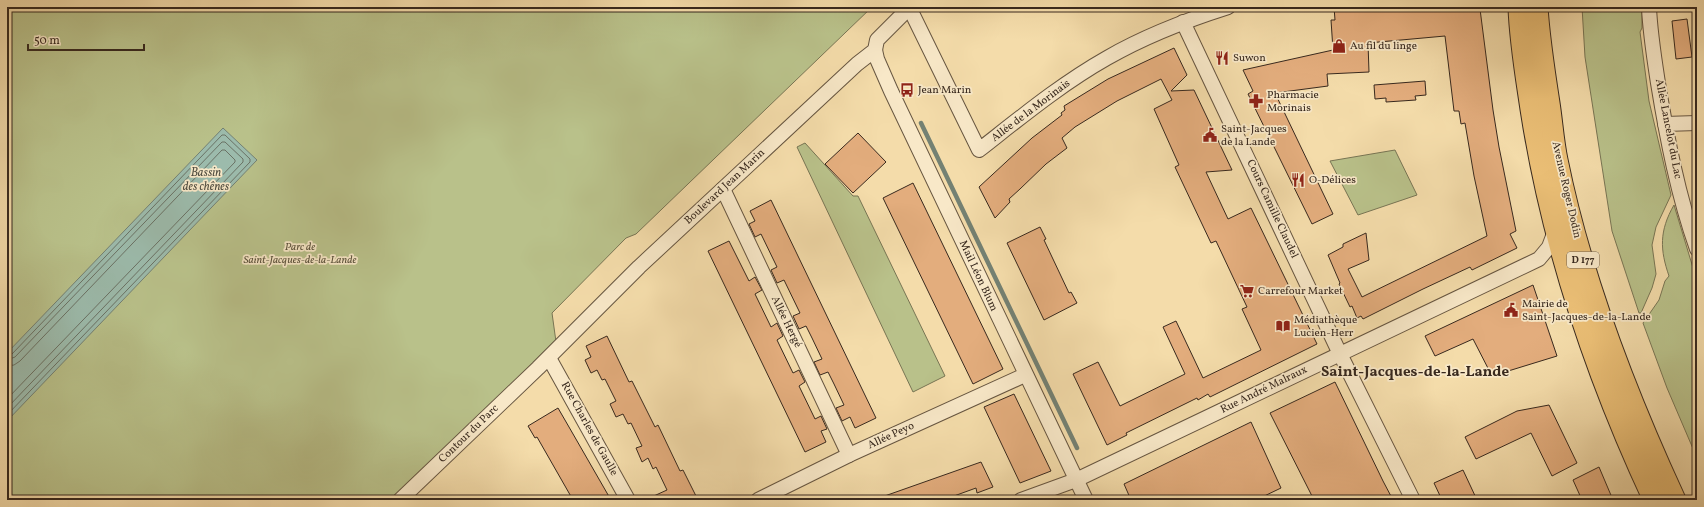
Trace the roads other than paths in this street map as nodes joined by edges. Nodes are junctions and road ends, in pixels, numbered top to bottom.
1 (909, 7) edge
2 (1228, 7) edge
3 (1519, 7) edge
4 (1537, 7) edge
5 (1649, 7) edge
6 (1183, 22) junction
7 (875, 50) junction
8 (1697, 123) edge
9 (1665, 124) junction
10 (722, 189) junction
11 (1555, 231) junction
12 (1697, 249) edge
13 (1340, 354) junction
14 (549, 358) junction
15 (538, 368) joint
16 (1025, 375) junction
17 (850, 455) junction
18 (1076, 480) junction
19 (400, 500) edge
20 (628, 500) edge
21 (758, 500) edge
22 (1021, 500) edge
23 (1086, 500) edge
24 (1414, 500) edge
25 (1654, 500) edge
26 (1675, 500) edge

1 - 6 street, Allée de la Morinais
1 - 7 street, Boulevard Jean Marin
2 - 6 street, Allée de la Morinais
3 - 11 main road, Avenue Roger Dodin / D 177
4 - 26 main road, Avenue Roger Dodin / D 177
5 - 9 street, Allée Lancelot du Lac
6 - 13 street, Cours Camille Claudel
7 - 10 street, Boulevard Jean Marin
7 - 16 street, Mail Léon Blum
8 - 9 street
9 - 12 street, Allée Lancelot du Lac
10 - 14 street, Boulevard Jean Marin
10 - 17 street, Allée Hergé
11 - 13 street, Rue André Malraux
11 - 25 main road, Avenue Roger Dodin / D 177
13 - 18 street, Rue André Malraux
13 - 24 street, Cours Camille Claudel
14 - 15 street, Boulevard Jean Marin
14 - 20 street, Rue Charles de Gaulle
15 - 19 street, Contour du Parc
16 - 17 street, Allée Peyo
16 - 18 street, Mail Léon Blum
17 - 21 street, Allée Peyo
18 - 22 street, Rue André Malraux
18 - 23 street, Mail Léon Blum

